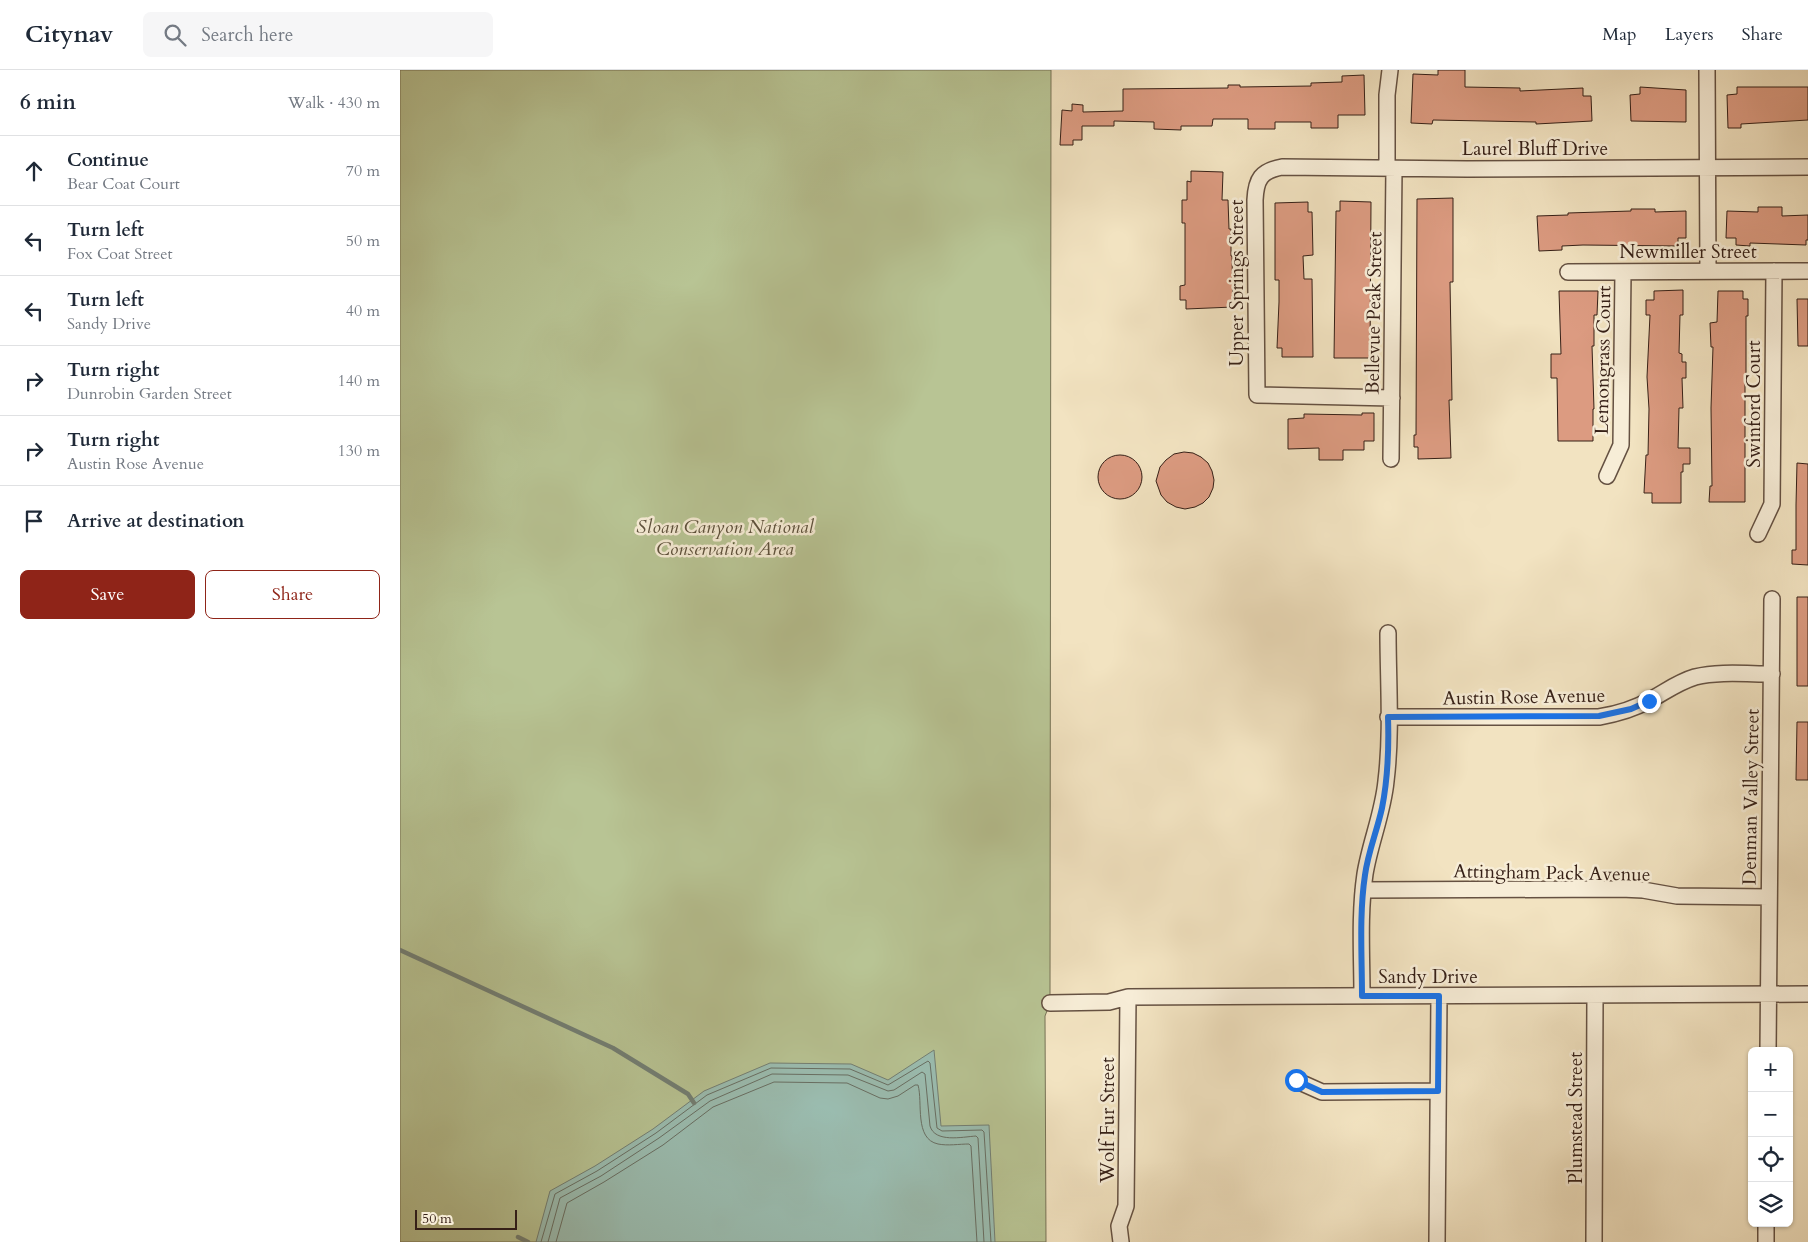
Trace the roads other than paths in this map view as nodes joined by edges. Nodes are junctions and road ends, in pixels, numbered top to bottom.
1 (1390, 70) edge
2 (1707, 70) edge
3 (1808, 167) edge
4 (1391, 168) junction
5 (1707, 168) junction
6 (1264, 173) joint
7 (1708, 271) junction
8 (1774, 271) junction
9 (1808, 271) edge
10 (1568, 272) dead end
11 (1623, 272) junction
12 (1392, 398) junction
13 (1392, 459) dead end
14 (1607, 476) dead end
15 (1758, 534) dead end
16 (1772, 599) dead end
17 (1388, 633) dead end
18 (1772, 674) junction
19 (1388, 717) junction
20 (1363, 890) junction
21 (1769, 897) junction
22 (1768, 994) junction
23 (1808, 994) edge
24 (1595, 995) junction
25 (1362, 996) junction
26 (1439, 996) junction
27 (1128, 997) junction
28 (1050, 1003) dead end
29 (1768, 1047) edge
30 (1296, 1080) dead end
31 (1438, 1091) junction
32 (1766, 1227) edge
33 (1121, 1242) edge
34 (1437, 1242) edge
35 (1594, 1242) edge
36 (1766, 1242) edge

1 - 4 street, Bellevue Peak Street
2 - 5 street
3 - 5 street, Laurel Bluff Drive
4 - 5 street, Laurel Bluff Drive
4 - 6 street, Laurel Bluff Drive
4 - 12 street, Bellevue Peak Street
5 - 7 street
6 - 12 street, Upper Springs Street
7 - 8 street, Newmiller Street
7 - 11 street, Newmiller Street
8 - 9 street, Newmiller Street
8 - 15 street, Swinford Court
10 - 11 street, Newmiller Street
11 - 14 street, Lemongrass Court
12 - 13 street, Bellevue Peak Street
16 - 18 street, Denman Valley Street
17 - 19 street
18 - 19 street, Austin Rose Avenue
18 - 21 street, Denman Valley Street
19 - 20 street
20 - 21 street, Attingham Pack Avenue
20 - 25 street
21 - 22 street, Denman Valley Street
22 - 23 street, Sandy Drive
22 - 24 street, Sandy Drive
22 - 29 street, Denman Valley Street
24 - 26 street, Sandy Drive
24 - 35 street, Plumstead Street
25 - 26 street, Sandy Drive
25 - 27 street, Sandy Drive
26 - 31 street
27 - 28 street, Sandy Drive
27 - 33 street, Wolf Fur Street
30 - 31 street
31 - 34 street
32 - 36 street

